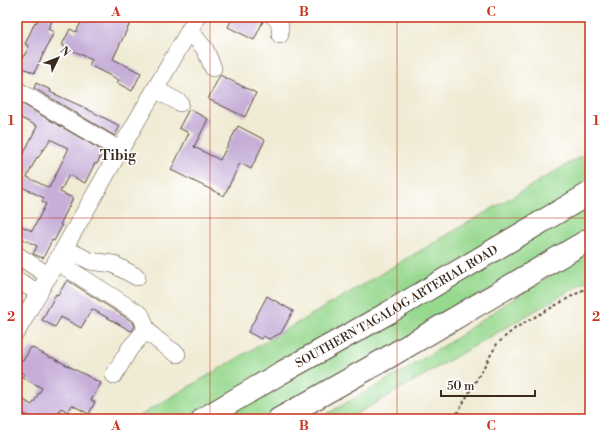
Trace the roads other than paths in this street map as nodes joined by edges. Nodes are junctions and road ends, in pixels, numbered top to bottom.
1 (274, 17) edge
2 (193, 23) edge
3 (280, 35) dead end
4 (213, 68) dead end
5 (17, 90) edge
6 (155, 90) junction
7 (180, 103) dead end
8 (120, 150) junction
9 (590, 193) edge
10 (590, 239) edge
11 (17, 255) edge
12 (56, 262) junction
13 (137, 277) dead end
14 (17, 280) edge
15 (512, 285) junction
16 (39, 293) junction
17 (147, 329) junction
18 (17, 331) edge
19 (177, 354) dead end
20 (114, 375) dead end
21 (203, 419) edge
22 (279, 419) edge
23 (298, 419) edge

1 - 3 street
2 - 4 street
2 - 6 street
5 - 8 street
6 - 7 street
6 - 8 street
8 - 12 street
9 - 21 highway, SOUTHERN TAGALOG ARTERIAL ROAD
10 - 15 highway
11 - 12 street
12 - 13 street
12 - 16 street
12 - 17 street
14 - 16 street
15 - 22 highway
15 - 23 highway
16 - 18 street
17 - 19 street
17 - 20 street

